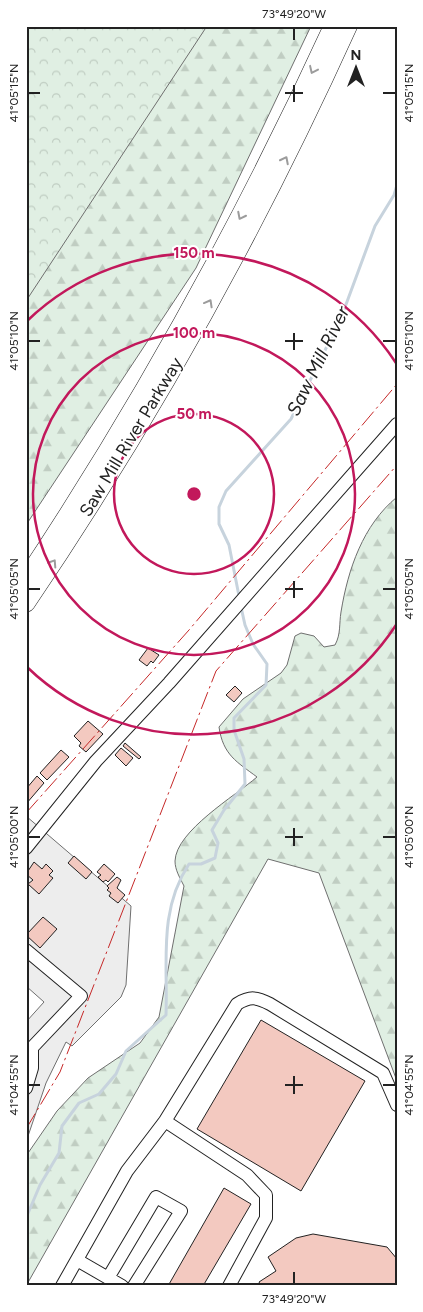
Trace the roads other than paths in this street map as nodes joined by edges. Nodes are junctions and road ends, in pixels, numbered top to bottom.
1 (333, 26) edge
2 (348, 26) edge
3 (397, 424) edge
4 (26, 579) edge
5 (26, 603) edge
6 (26, 848) edge
7 (26, 950) edge
8 (29, 1050) edge
9 (26, 1088) edge
10 (397, 1105) edge
11 (165, 1120) junction
12 (77, 1260) junction
13 (108, 1278) junction
14 (65, 1285) edge
15 (122, 1286) edge
16 (134, 1286) edge
17 (230, 1286) edge

1 -> 4 highway, Saw Mill River Parkway
5 -> 2 highway, Saw Mill River Parkway
3 - 6 lane
7 - 8 lane
8 - 9 lane
10 - 11 lane
11 - 12 lane
11 - 17 lane
12 - 13 lane
12 - 14 lane
13 - 15 lane
13 - 16 lane

